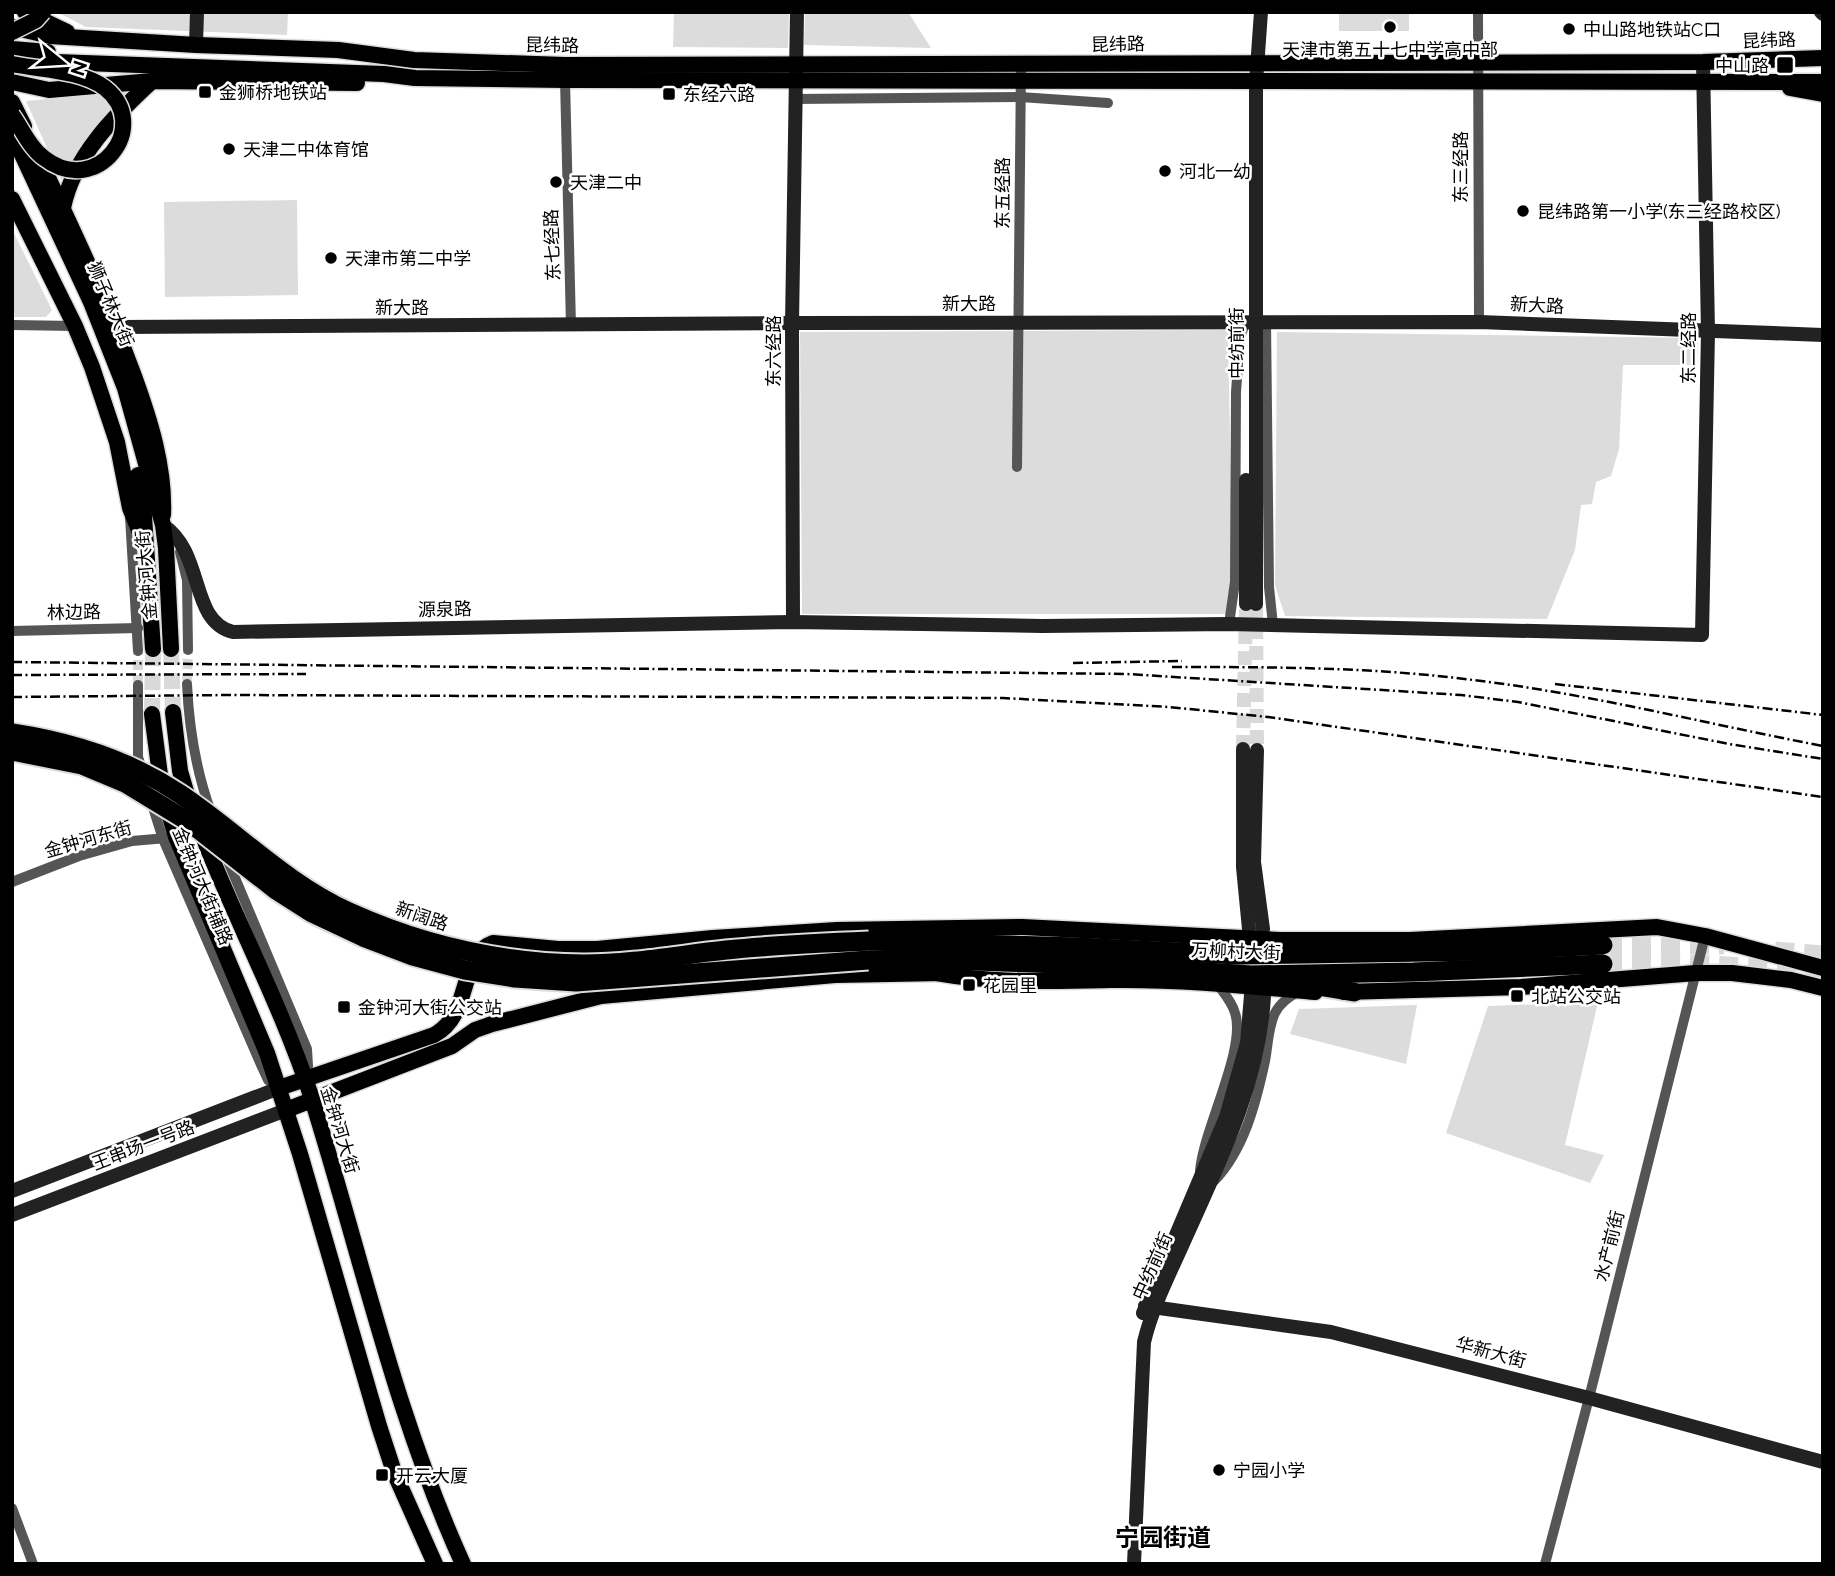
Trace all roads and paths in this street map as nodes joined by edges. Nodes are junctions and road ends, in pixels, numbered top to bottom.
1 (25, 12) edge
2 (43, 12) edge
3 (197, 12) edge
4 (797, 12) edge
5 (1261, 12) edge
6 (1478, 12) edge
7 (12, 29) edge
8 (83, 38) junction
9 (196, 45) junction
10 (12, 49) edge
11 (1820, 58) edge
12 (415, 60) junction
13 (12, 62) edge
14 (1257, 62) junction
15 (1478, 62) junction
16 (1703, 62) junction
17 (343, 68) junction
18 (795, 73) junction
19 (415, 78) junction
20 (152, 80) junction
21 (565, 80) junction
22 (1021, 81) junction
23 (1477, 81) junction
24 (1703, 81) junction
25 (1768, 81) junction
26 (12, 82) edge
27 (1256, 82) junction
28 (1823, 82) edge
29 (1823, 94) edge
30 (795, 99) junction
31 (1108, 103) dead end
32 (13, 116) edge
33 (12, 158) edge
34 (12, 199) edge
35 (62, 208) junction
36 (1256, 321) junction
37 (1019, 322) junction
38 (1479, 322) junction
39 (792, 323) junction
40 (12, 325) edge
41 (75, 326) junction
42 (571, 326) junction
43 (116, 327) junction
44 (1708, 332) junction
45 (1823, 335) edge
46 (1017, 467) dead end
47 (142, 502) junction
48 (163, 525) junction
49 (1251, 604) tunnel mouth
50 (793, 622) junction
51 (1228, 624) junction
52 (1273, 625) junction
53 (138, 628) junction
54 (12, 631) edge
55 (1702, 635) joint
56 (171, 649) tunnel mouth
57 (146, 650) joint
58 (188, 650) tunnel mouth
59 (187, 684) tunnel mouth
60 (138, 685) tunnel mouth
61 (173, 712) tunnel mouth
62 (152, 714) tunnel mouth
63 (12, 733) edge
64 (1250, 749) tunnel mouth
65 (12, 751) edge
66 (170, 838) junction
67 (12, 882) edge
68 (956, 929) junction
69 (1256, 929) dead end
70 (1705, 936) junction
71 (1362, 940) junction
72 (1078, 947) junction
73 (868, 951) junction
74 (1255, 955) junction
75 (1116, 967) junction
76 (1823, 968) edge
77 (935, 973) junction
78 (1696, 973) junction
79 (1251, 975) junction
80 (1218, 985) junction
81 (1823, 988) edge
82 (1299, 990) junction
83 (1354, 992) junction
84 (1257, 996) dead end
85 (291, 1044) junction
86 (267, 1053) junction
87 (305, 1079) junction
88 (279, 1088) junction
89 (312, 1100) junction
90 (286, 1110) junction
91 (1204, 1183) junction
92 (12, 1191) edge
93 (12, 1215) edge
94 (1150, 1306) junction
95 (1589, 1398) junction
96 (1823, 1462) edge
97 (12, 1508) edge
98 (33, 1564) edge
99 (435, 1564) edge
100 (463, 1564) edge
101 (1125, 1564) edge
102 (1134, 1564) edge
103 (1545, 1564) edge

1 - 8 main road
2 - 7 main road, bridge
3 - 9 street
4 - 18 street, 东六经路
5 - 14 street, 中纺前街
6 - 15 street, 东三经路
7 - 8 main road
8 - 9 main road
9 - 12 main road
10 - 17 main road
11 - 16 main road, 昆纬路
12 - 17 main road
12 - 18 main road, 昆纬路
13 - 17 main road, bridge
13 - 32 main road, bridge
14 - 15 main road, 昆纬路
14 - 22 main road, 昆纬路
14 - 27 street, 中纺前街
15 - 16 main road, 昆纬路
15 - 23 street, 东三经路
16 - 24 street, 东二经路
17 - 19 main road
18 - 21 main road, 昆纬路
18 - 22 main road, 昆纬路
18 - 30 street, 东六经路
19 - 20 main road
19 - 21 main road, 昆纬路
20 - 26 main road
20 - 35 main road
21 - 42 street, 东七经路
22 - 27 main road, 昆纬路
22 - 30 street
22 - 31 street
22 - 37 street, 东五经路
23 - 24 main road, 昆纬路
23 - 27 main road, 昆纬路
23 - 38 street, 东三经路
24 - 25 main road, 昆纬路
24 - 44 street, 东二经路
25 - 28 main road, 昆纬路
25 - 29 main road
27 - 36 street, 中纺前街
30 - 39 street, 东六经路
32 - 35 main road
32 - 47 main road, 狮子林大街
33 - 47 main road, 狮子林大街
34 - 41 main road
35 - 43 main road
36 - 37 street, 新大路
36 - 38 street, 新大路
36 - 49 street, 中纺前街
36 - 51 street
36 - 52 street
37 - 39 street, 新大路
37 - 46 street, 东五经路
38 - 44 street, 新大路
39 - 42 street, 新大路
39 - 50 street, 东六经路
40 - 41 street
41 - 47 main road
42 - 43 street, 新大路
43 - 48 main road
44 - 45 street, 新大路
44 - 55 street, 东二经路
47 - 48 main road, 金钟河大街
47 - 53 street
47 - 57 main road, 金钟河大街
48 - 50 street, 源泉路
48 - 56 main road, 金钟河大街
48 - 58 street
50 - 51 street, 源泉路
51 - 52 street, 源泉路
52 - 55 street, 源泉路
53 - 54 street, 林边路
53 - 57 street
59 - 87 street, 金钟河大街辅路
60 - 66 street, 金钟河大街辅路
61 - 85 main road, 金钟河大街
62 - 66 main road
63 - 73 highway, 新阔路, bridge
64 - 69 street
65 - 73 highway, bridge
66 - 67 street, 金钟河东街
66 - 86 main road
66 - 88 street, 金钟河大街辅路
68 - 71 main road
68 - 72 main road
68 - 87 main road
70 - 71 main road
70 - 76 main road
70 - 78 street, 水产前街
71 - 74 main road
72 - 73 highway, 万柳村大街
72 - 74 highway, 万柳村大街
73 - 75 highway, 万柳村大街
74 - 79 highway, 万柳村大街
75 - 77 main road
75 - 79 highway, 万柳村大街
77 - 80 main road
77 - 89 main road
78 - 81 main road
78 - 83 main road
78 - 95 street, 水产前街
79 - 83 highway
80 - 82 main road
80 - 91 street
82 - 83 main road
82 - 91 street
84 - 91 street, 中纺前街
85 - 86 main road
85 - 87 main road, 金钟河大街
86 - 88 main road
87 - 88 main road
87 - 89 main road, 金钟河大街
88 - 90 main road
88 - 92 street, 王串场一号路
89 - 90 main road
89 - 100 main road, 金钟河大街
90 - 93 street, 王串场一号路
90 - 99 main road
91 - 94 street, 中纺前街
94 - 95 street, 华新大街
94 - 101 street
94 - 102 street, 中纺前街
95 - 96 street, 华新大街
95 - 103 street, 水产前街
97 - 98 street

